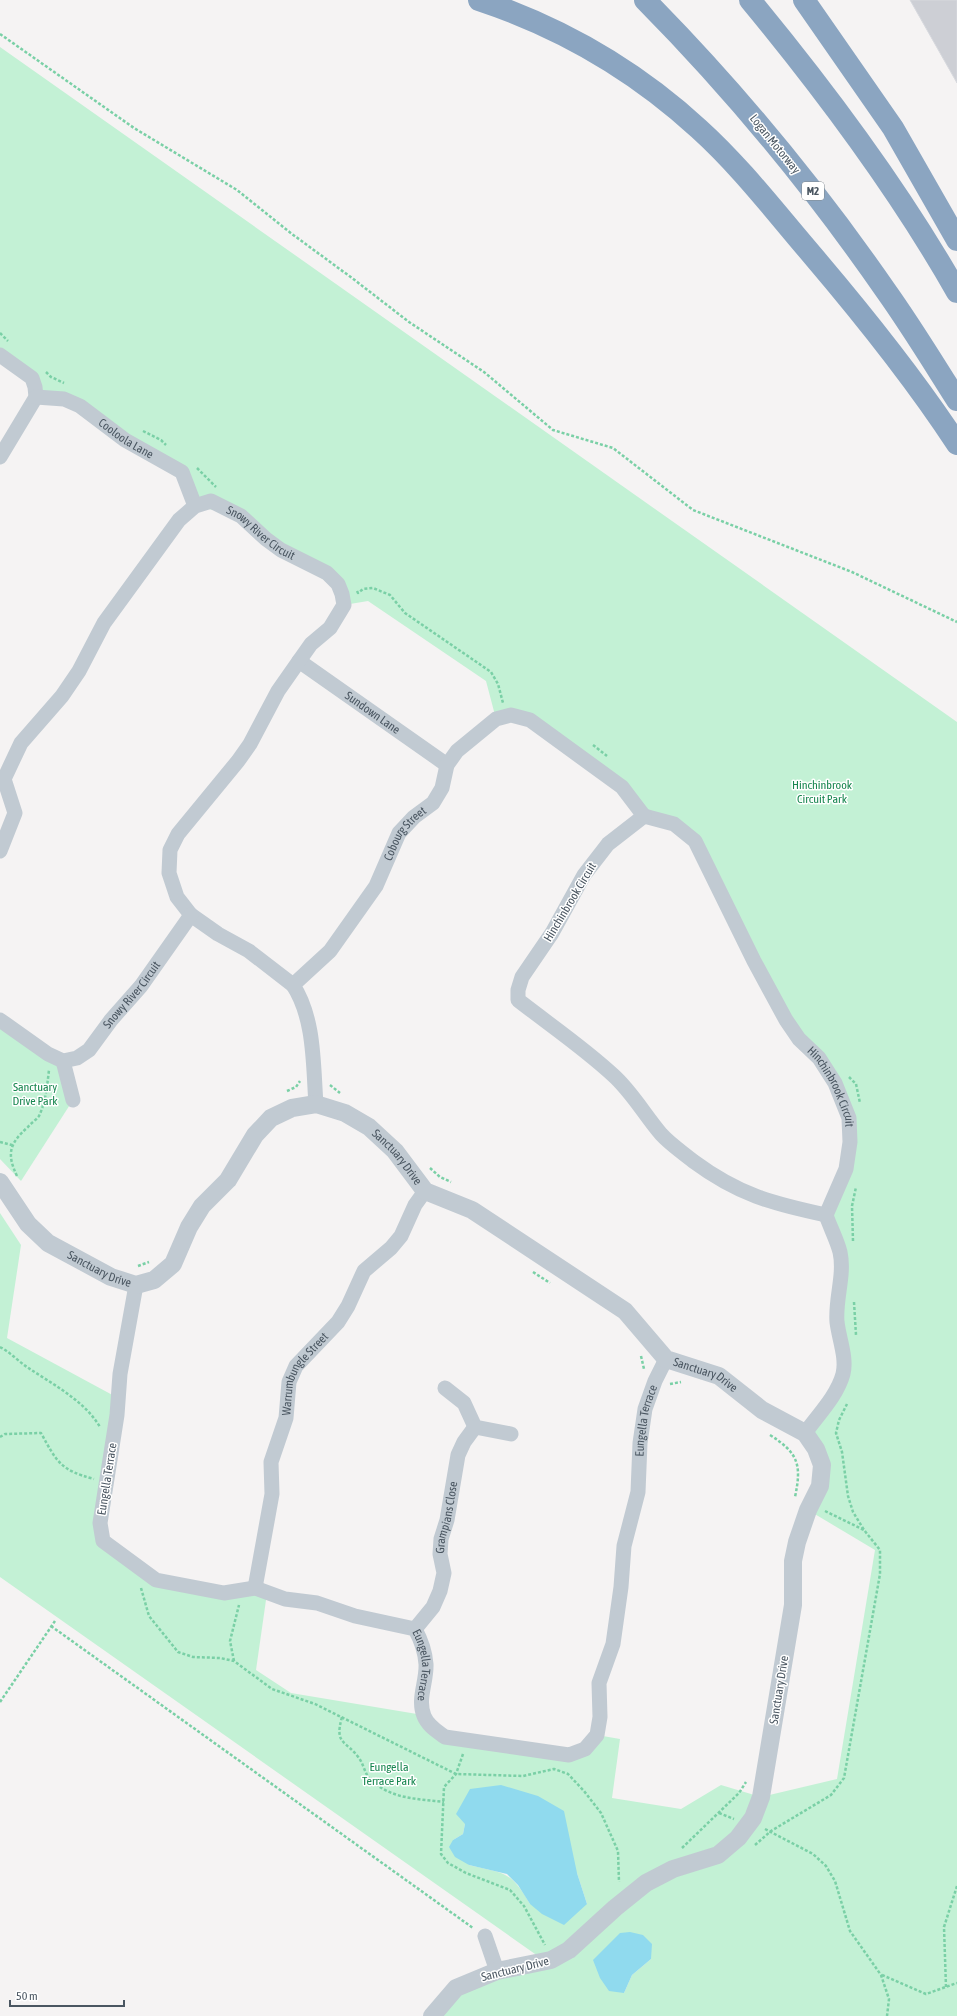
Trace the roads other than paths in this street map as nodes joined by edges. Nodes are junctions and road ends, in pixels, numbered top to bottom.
1 (479, 0) edge
2 (645, 0) edge
3 (750, 0) edge
4 (804, 0) edge
5 (957, 240) edge
6 (957, 292) edge
7 (0, 356) edge
8 (36, 397) junction
9 (957, 400) edge
10 (957, 444) edge
11 (0, 457) edge
12 (195, 506) junction
13 (299, 661) junction
14 (447, 765) junction
15 (2, 778) edge
16 (644, 816) junction
17 (0, 851) edge
18 (191, 915) junction
19 (293, 985) junction
20 (0, 1020) edge
21 (63, 1060) junction
22 (73, 1100) dead end
23 (316, 1104) junction
24 (0, 1182) edge
25 (425, 1191) junction
26 (826, 1215) junction
27 (136, 1285) junction
28 (666, 1359) junction
29 (445, 1388) dead end
30 (475, 1427) junction
31 (804, 1433) junction
32 (511, 1434) dead end
33 (255, 1588) junction
34 (415, 1629) junction
35 (485, 1936) road end
36 (497, 1971) junction
37 (432, 2016) edge

1 - 10 highway
2 - 9 highway, Logan Motorway / M2
3 - 6 highway
4 - 5 highway
7 - 8 street
8 - 11 street
8 - 12 street, Cooloola Lane
12 - 13 street, Snowy River Circuit
12 - 15 street
13 - 14 street, Sundown Lane
13 - 18 street, Snowy River Circuit
14 - 16 street, Cobourg Street
14 - 19 street, Cobourg Street
15 - 17 street
16 - 26 street, Hinchinbrook Circuit
16 - 26 street, Hinchinbrook Circuit
18 - 19 street, Snowy River Circuit
18 - 21 street, Snowy River Circuit
19 - 23 street
20 - 21 street
21 - 22 street
23 - 25 street, Sanctuary Drive
23 - 27 street, Sanctuary Drive
24 - 27 street, Sanctuary Drive
25 - 28 street, Sanctuary Drive
25 - 33 street, Warrumbungle Street
26 - 31 street
27 - 33 street, Eungella Terrace
28 - 31 street, Sanctuary Drive
28 - 34 street, Eungella Terrace
29 - 30 street
30 - 32 street
30 - 34 street, Grampians Close
31 - 36 street, Sanctuary Drive
33 - 34 street, Eungella Terrace
35 - 36 street
36 - 37 street, Sanctuary Drive

